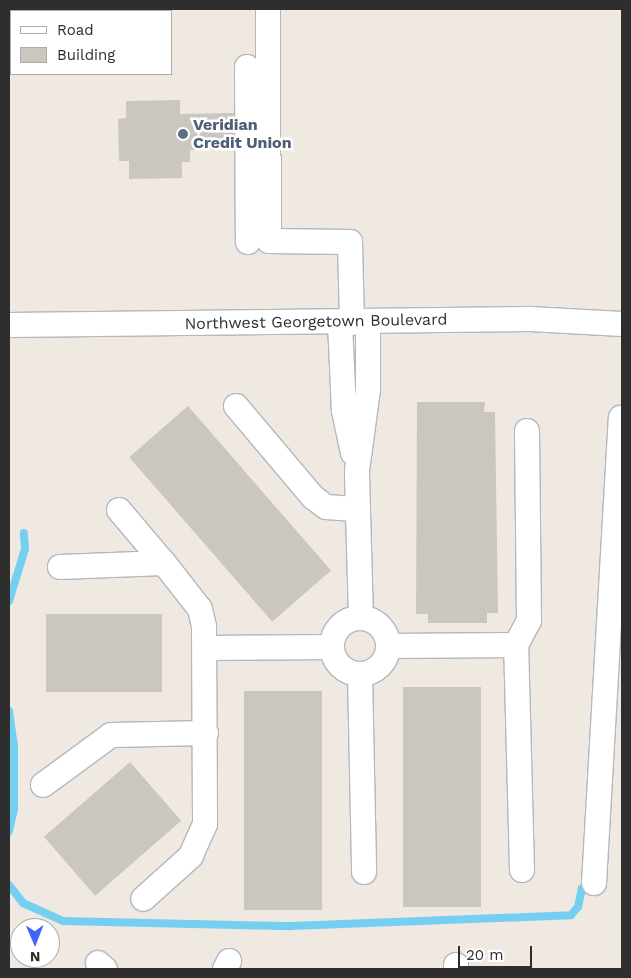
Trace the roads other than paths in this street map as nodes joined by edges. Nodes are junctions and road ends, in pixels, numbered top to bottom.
1 (39, 9) edge
2 (88, 9) edge
3 (268, 9) edge
4 (247, 67) dead end
5 (248, 242) dead end
6 (353, 323) junction
7 (622, 324) edge
8 (9, 325) edge
9 (236, 406) dead end
10 (621, 418) dead end
11 (527, 431) dead end
12 (358, 509) junction
13 (119, 510) dead end
14 (164, 563) junction
15 (60, 567) dead end
16 (361, 618) junction
17 (516, 645) junction
18 (388, 646) junction
19 (331, 647) junction
20 (205, 648) junction
21 (360, 675) junction
22 (613, 718) edge
23 (206, 733) junction
24 (43, 785) dead end
25 (522, 870) dead end
26 (364, 872) dead end
27 (594, 884) dead end
28 (143, 899) dead end

1 - 2 street
3 - 6 street
4 - 5 street
6 - 7 street, Northwest Georgetown Boulevard
6 - 8 street, Northwest Georgetown Boulevard
6 - 12 street
9 - 12 street
10 - 22 street
11 - 17 street
12 - 16 street
13 - 14 street
14 - 15 street
14 - 20 street
16 - 18 street
16 - 19 street
17 - 18 street
17 - 25 street
18 - 21 street
19 - 20 street
19 - 21 street
20 - 23 street
21 - 26 street
22 - 27 street
23 - 24 street
23 - 28 street

